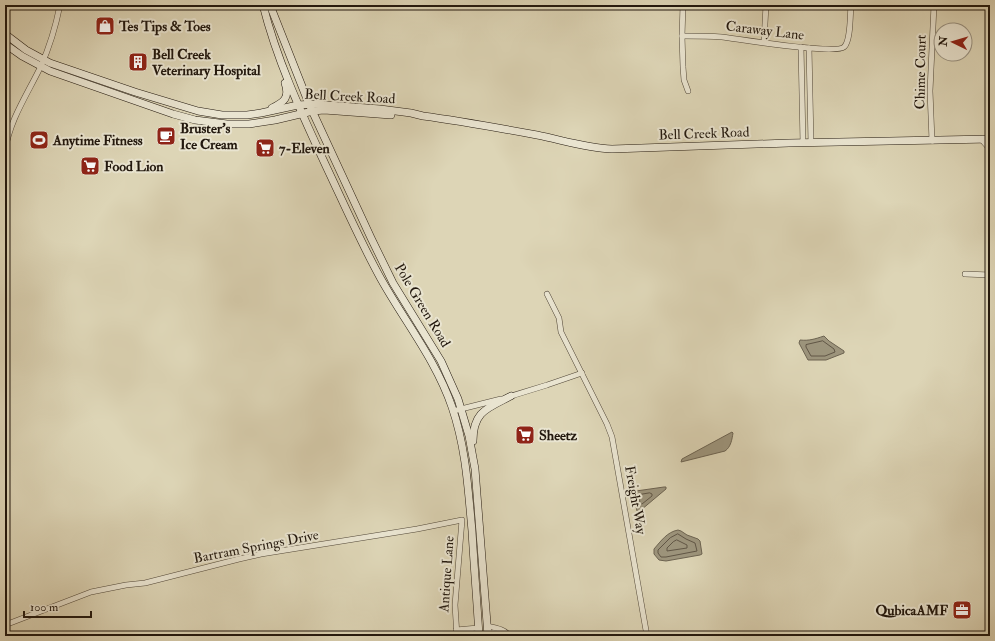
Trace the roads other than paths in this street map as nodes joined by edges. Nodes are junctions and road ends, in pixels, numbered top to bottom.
1 (60, 5) edge
2 (263, 5) edge
3 (270, 5) edge
4 (683, 5) edge
5 (766, 5) edge
6 (851, 5) edge
7 (934, 5) edge
8 (5, 34) edge
9 (271, 35) junction
10 (682, 36) junction
11 (764, 42) junction
12 (5, 44) edge
13 (801, 47) junction
14 (809, 48) junction
15 (42, 63) junction
16 (688, 91) dead end
17 (309, 104) junction
18 (298, 105) junction
19 (313, 111) junction
20 (261, 113) junction
21 (302, 114) junction
22 (423, 116) junction
23 (981, 139) junction
24 (990, 139) edge
25 (932, 140) junction
26 (802, 143) junction
27 (811, 143) junction
28 (990, 149) edge
29 (5, 151) edge
30 (965, 274) dead end
31 (990, 275) edge
32 (547, 294) dead end
33 (582, 373) junction
34 (511, 396) junction
35 (462, 409) junction
36 (454, 411) junction
37 (473, 453) junction
38 (462, 520) joint
39 (484, 585) junction
40 (5, 625) edge
41 (478, 628) junction
42 (456, 630) junction
43 (487, 633) edge
44 (457, 636) edge
45 (479, 636) edge
46 (505, 636) edge
47 (510, 636) edge
48 (647, 636) edge

1 - 15 street
2 - 9 main road, Pole Green Road
3 - 17 main road, Pole Green Road
4 - 10 street
5 - 11 street
6 - 14 street, Caraway Lane
7 - 25 street, Chime Court
8 - 15 main road, Bell Creek Road
9 - 18 main road, Pole Green Road
9 - 20 main road
10 - 11 street, Caraway Lane
10 - 16 street
11 - 13 street, Caraway Lane
12 - 15 main road, Bell Creek Road
13 - 14 street, Caraway Lane
13 - 26 street
14 - 27 street
15 - 20 main road, Bell Creek Road
15 - 21 main road, Bell Creek Road
15 - 29 street
17 - 18 main road, Bell Creek Road
17 - 19 main road, Pole Green Road
17 - 22 main road, Bell Creek Road
18 - 20 main road, Bell Creek Road
18 - 21 main road, Pole Green Road
19 - 21 main road, Bell Creek Road
19 - 22 main road, Bell Creek Road
19 - 35 main road, Pole Green Road
21 - 36 main road, Pole Green Road
22 - 26 main road, Bell Creek Road
23 - 24 main road, Bell Creek Road
23 - 25 main road, Bell Creek Road
23 - 28 street
25 - 27 main road, Bell Creek Road
26 - 27 main road, Bell Creek Road
30 - 31 street
32 - 33 street, Freight Way
33 - 34 street
33 - 48 street, Freight Way
34 - 35 street
34 - 37 main road
35 - 36 street
35 - 37 main road, Pole Green Road
36 - 41 main road, Pole Green Road
37 - 39 main road, Pole Green Road
38 - 40 street, Bartram Springs Drive
38 - 42 street, Antique Lane
39 - 41 main road
39 - 43 main road, Pole Green Road
41 - 42 street, Antique Lane
41 - 43 main road
41 - 45 main road, Pole Green Road
42 - 44 street, Antique Lane
43 - 46 street
43 - 47 street

